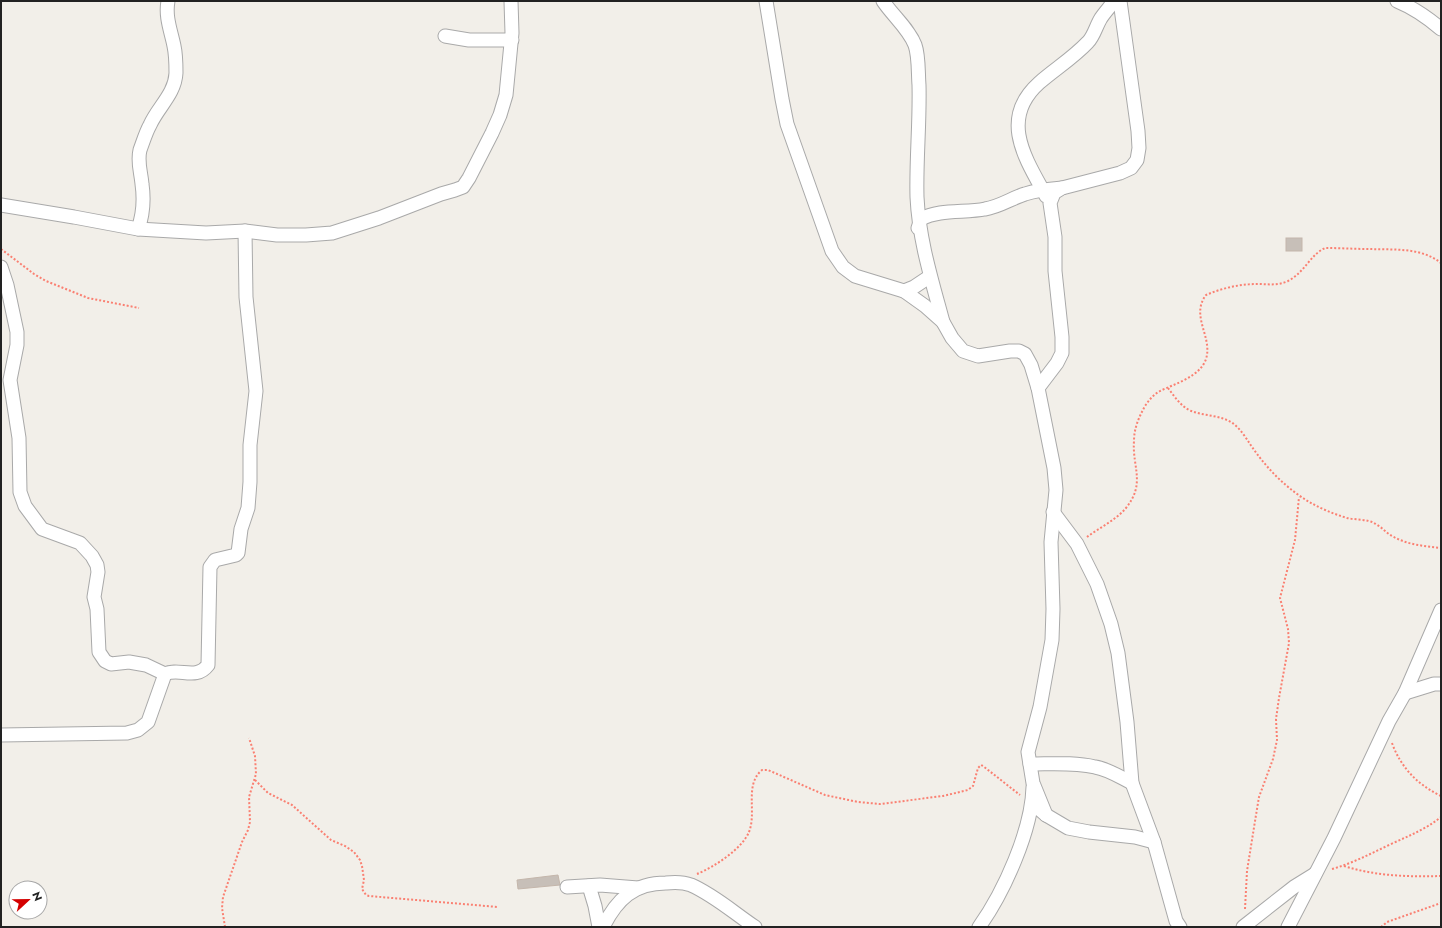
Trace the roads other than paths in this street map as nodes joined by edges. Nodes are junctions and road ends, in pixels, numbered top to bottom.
1 (168, 1) edge
2 (511, 1) edge
3 (766, 1) edge
4 (883, 1) edge
5 (1114, 1) edge
6 (1120, 1) edge
7 (1397, 1) edge
8 (1441, 29) edge
9 (445, 36) dead end
10 (512, 40) junction
11 (1062, 188) junction
12 (1043, 190) junction
13 (1050, 202) junction
14 (1, 205) edge
15 (919, 225) junction
16 (138, 229) junction
17 (245, 231) junction
18 (1, 267) edge
19 (929, 277) junction
20 (904, 291) junction
21 (943, 322) junction
22 (1038, 388) junction
23 (1053, 512) junction
24 (1441, 610) edge
25 (165, 674) junction
26 (1441, 684) edge
27 (1405, 692) junction
28 (1, 735) edge
29 (1030, 764) junction
30 (1033, 783) junction
31 (1132, 783) junction
32 (1032, 803) junction
33 (1046, 815) junction
34 (1154, 842) junction
35 (1315, 874) junction
36 (589, 886) junction
37 (567, 887) dead end
38 (638, 888) junction
39 (599, 927) edge
40 (603, 927) edge
41 (755, 927) edge
42 (979, 927) edge
43 (1180, 927) edge
44 (1244, 927) edge
45 (1288, 927) edge

1 - 16 street
2 - 10 street
3 - 20 street
4 - 15 street
5 - 12 street
6 - 11 street
7 - 8 street
9 - 10 street
10 - 17 street
11 - 12 street
11 - 13 street
12 - 13 street
12 - 15 street
13 - 22 street
14 - 16 street
15 - 19 street
15 - 21 street
16 - 17 street
17 - 25 street
18 - 25 street
19 - 20 street
19 - 21 street
20 - 21 street
21 - 22 street
22 - 23 street
23 - 29 street
23 - 31 street
24 - 27 street
25 - 28 street
26 - 27 street
27 - 35 street
29 - 30 street
29 - 31 street
30 - 32 street
30 - 33 street
31 - 34 street
32 - 33 street
32 - 42 street
33 - 34 street
34 - 43 street
35 - 44 street
35 - 45 street
36 - 37 street
36 - 38 street
36 - 39 street
38 - 40 street
38 - 41 street

